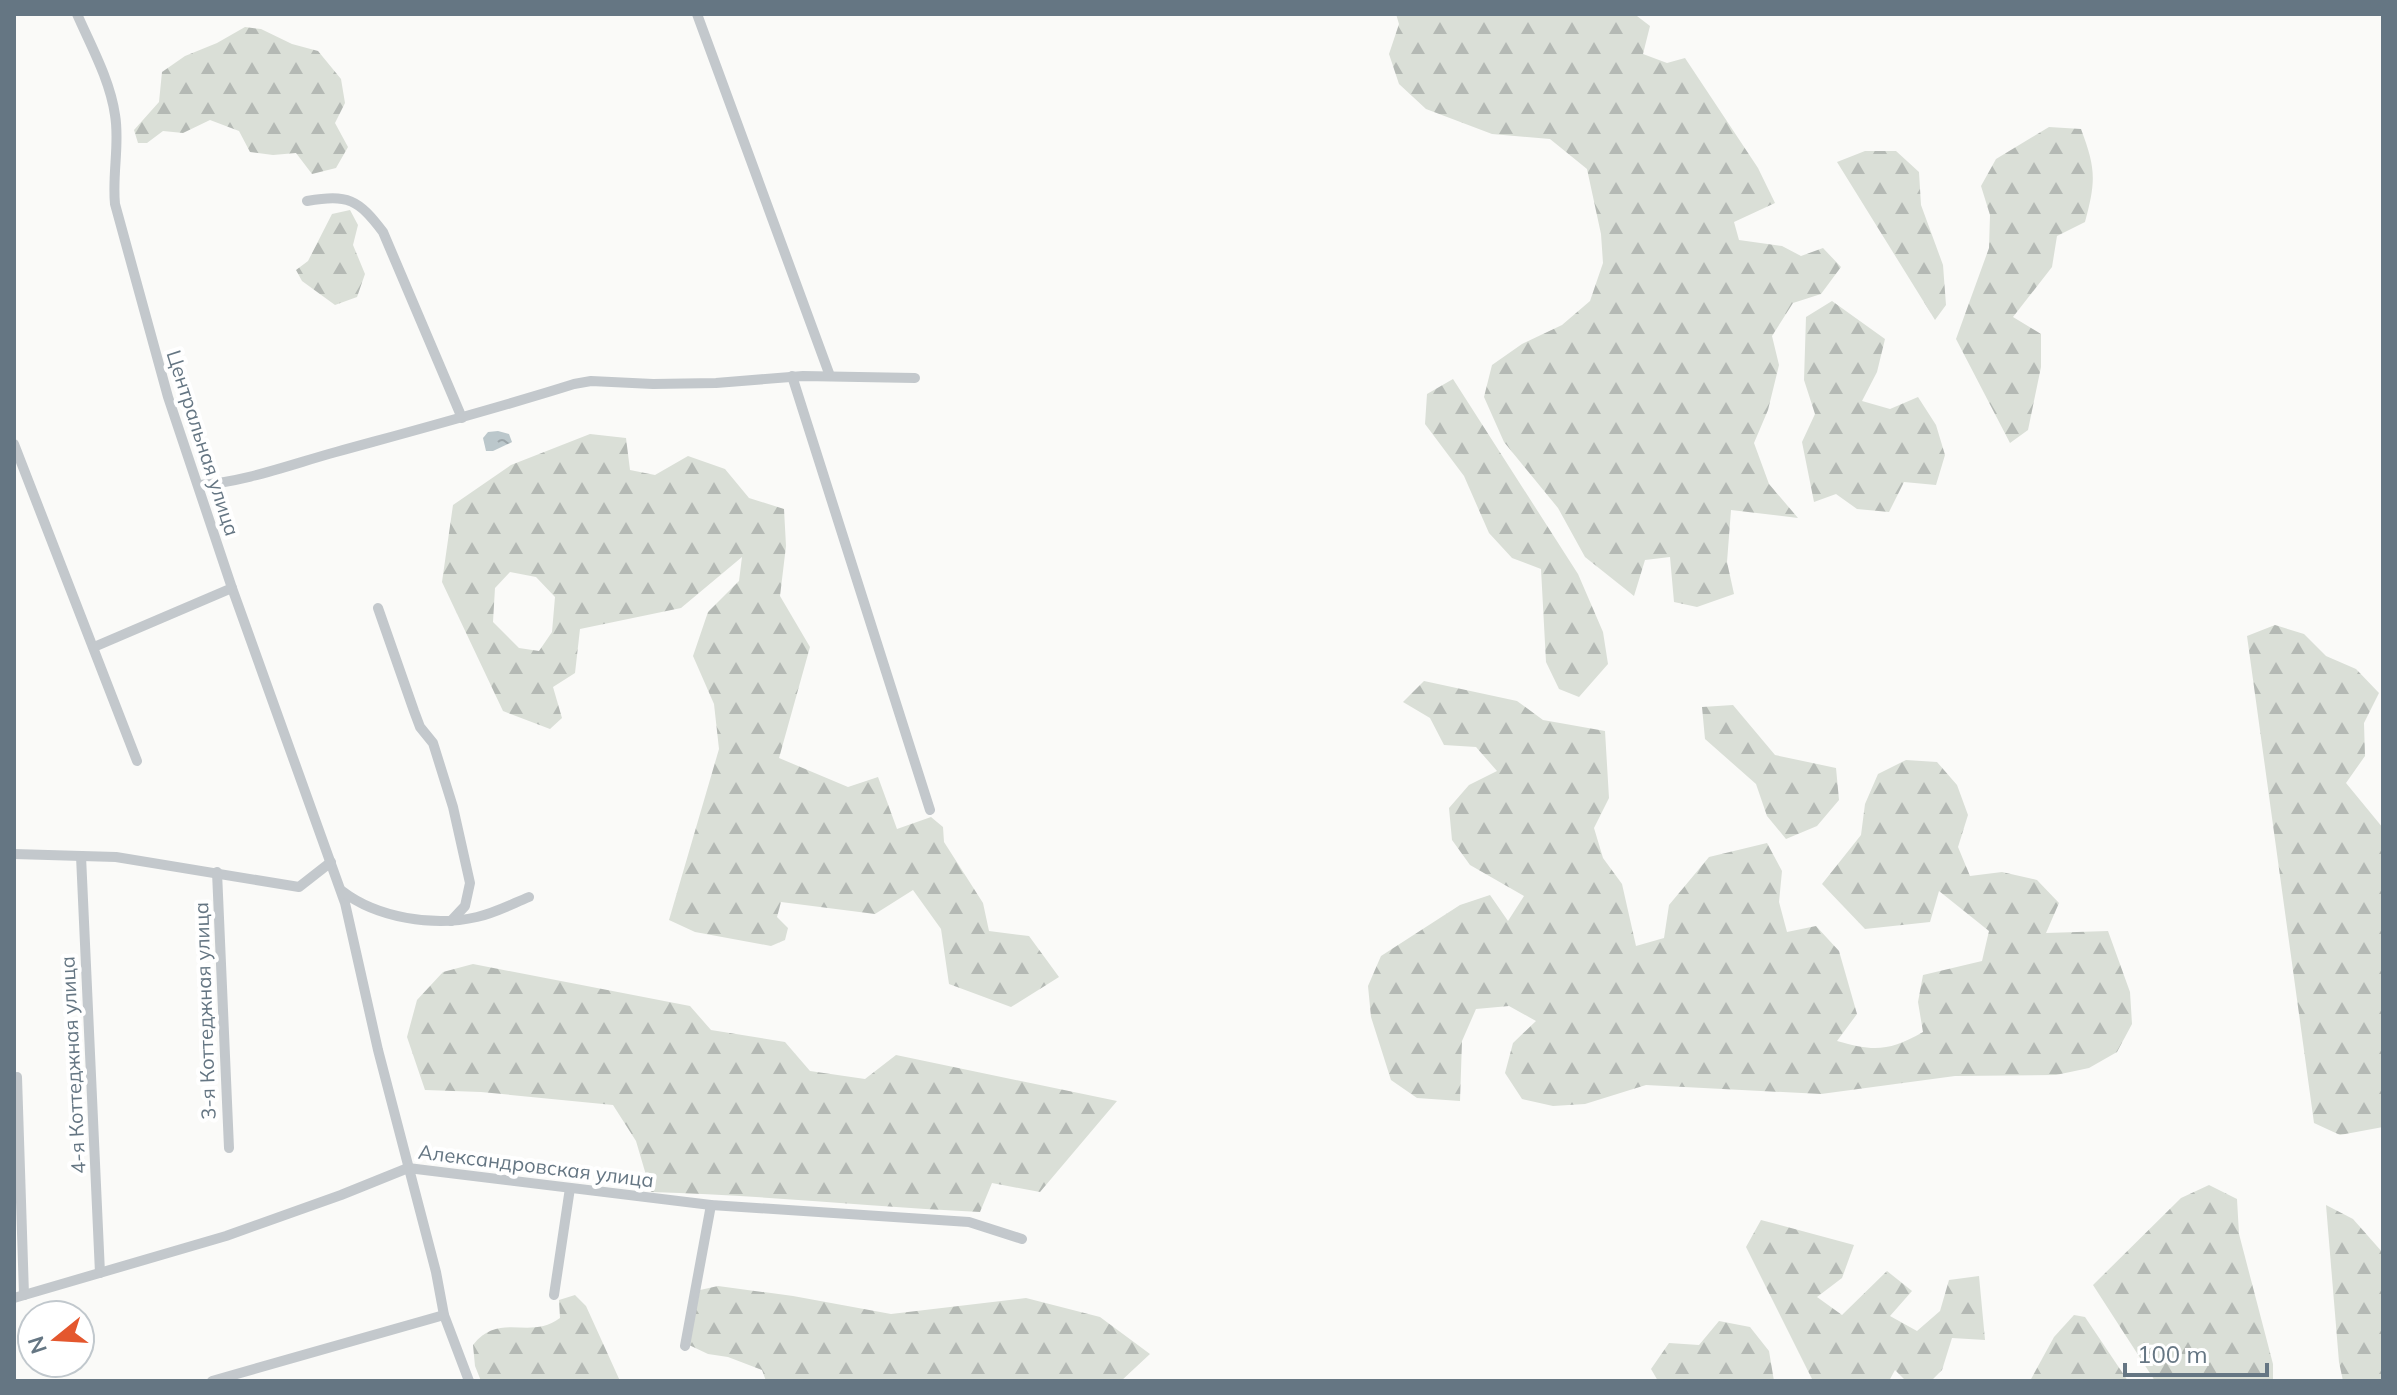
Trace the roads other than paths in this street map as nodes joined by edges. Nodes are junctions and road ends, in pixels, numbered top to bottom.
1 (77, 14) edge
2 (697, 14) edge
3 (307, 201) dead end
4 (792, 376) junction
5 (830, 376) junction
6 (915, 378) dead end
7 (462, 418) junction
8 (14, 444) edge
9 (199, 485) junction
10 (232, 588) junction
11 (378, 608) dead end
12 (94, 647) junction
13 (137, 761) dead end
14 (930, 810) dead end
15 (14, 854) edge
16 (81, 856) junction
17 (331, 862) junction
18 (217, 872) junction
19 (340, 889) junction
20 (529, 897) dead end
21 (451, 921) junction
22 (17, 1077) dead end
23 (229, 1148) dead end
24 (408, 1168) junction
25 (570, 1188) junction
26 (711, 1205) junction
27 (1022, 1239) dead end
28 (100, 1273) junction
29 (554, 1295) dead end
30 (19, 1296) edge
31 (444, 1315) junction
32 (685, 1346) dead end
33 (212, 1381) edge
34 (469, 1381) edge

1 - 9 street, Центральная улица
2 - 5 street
3 - 7 street
4 - 5 street
4 - 7 street
4 - 14 street
5 - 6 street
7 - 9 street
8 - 12 street
9 - 10 street, Центральная улица
10 - 12 street
10 - 17 street, Центральная улица
11 - 21 street
12 - 13 street
15 - 16 street
16 - 18 street
16 - 28 street, 4-я Коттеджная улица
17 - 18 street
17 - 19 street, Центральная улица
18 - 23 street, 3-я Коттеджная улица
19 - 21 street
19 - 24 street, Центральная улица
20 - 21 street
22 - 30 street
24 - 25 street, Александровская улица
24 - 28 street, Александровская улица
24 - 31 street, Центральная улица
25 - 26 street, Александровская улица
25 - 29 street
26 - 27 street, Александровская улица
26 - 32 street
28 - 30 street, Александровская улица
31 - 33 street
31 - 34 street, Центральная улица

